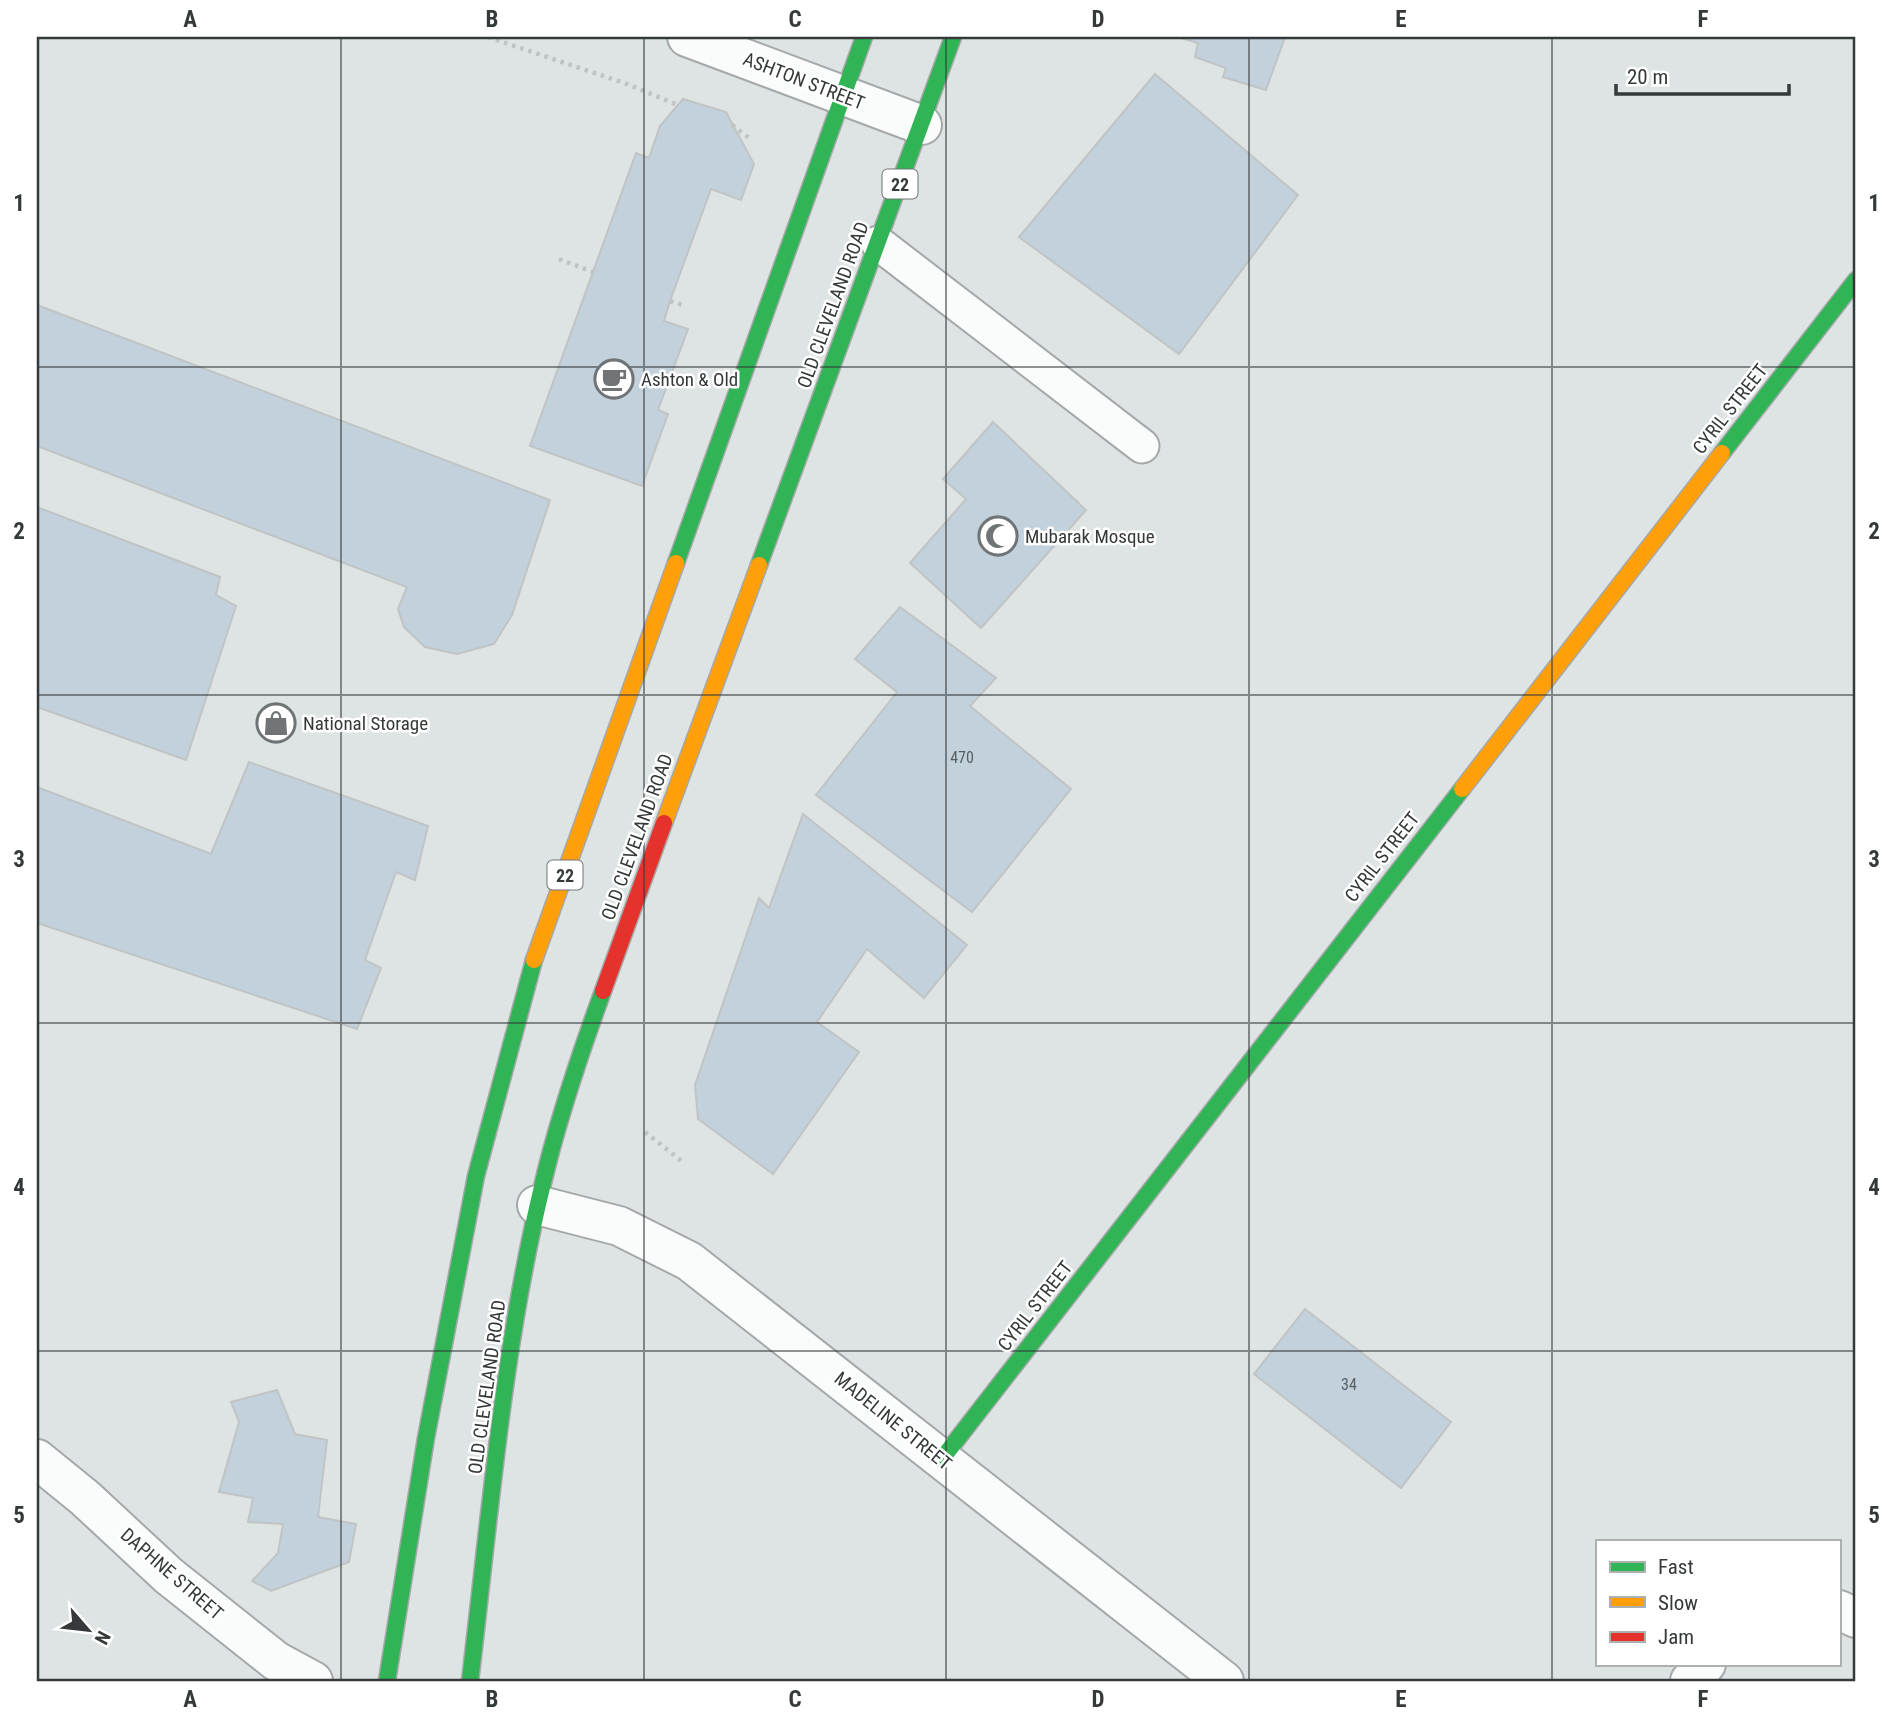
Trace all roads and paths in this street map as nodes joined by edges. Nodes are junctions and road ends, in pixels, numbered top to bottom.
1 (488, 37) edge
2 (687, 37) edge
3 (864, 37) edge
4 (953, 37) edge
5 (843, 96) junction
6 (678, 105) dead end
7 (732, 125) dead end
8 (922, 125) junction
9 (751, 140) dead end
10 (878, 243) junction
11 (559, 259) dead end
12 (593, 272) dead end
13 (1856, 280) edge
14 (670, 301) dead end
15 (686, 306) dead end
16 (1142, 446) dead end
17 (645, 1132) dead end
18 (684, 1163) dead end
19 (537, 1205) junction
20 (37, 1459) edge
21 (941, 1460) junction
22 (1840, 1610) edge
23 (1856, 1618) edge
24 (1704, 1666) edge
25 (313, 1681) edge
26 (387, 1681) edge
27 (470, 1681) edge
28 (1224, 1681) edge
29 (1690, 1681) edge

1 - 6 path
2 - 5 street, ASHTON STREET
3 - 5 main road, 22
4 - 8 main road, OLD CLEVELAND ROAD / 22
5 - 8 street, ASHTON STREET
5 - 26 main road, 22
7 - 9 path
8 - 10 main road, OLD CLEVELAND ROAD / 22
10 - 16 lane
10 - 19 main road, OLD CLEVELAND ROAD / 22
11 - 12 path
13 - 21 main road, CYRIL STREET
14 - 15 path
17 - 18 path
19 - 21 street, MADELINE STREET
19 - 27 main road, OLD CLEVELAND ROAD / 22
20 - 25 street, DAPHNE STREET
21 - 28 street, MADELINE STREET
22 - 23 street
24 - 29 street

